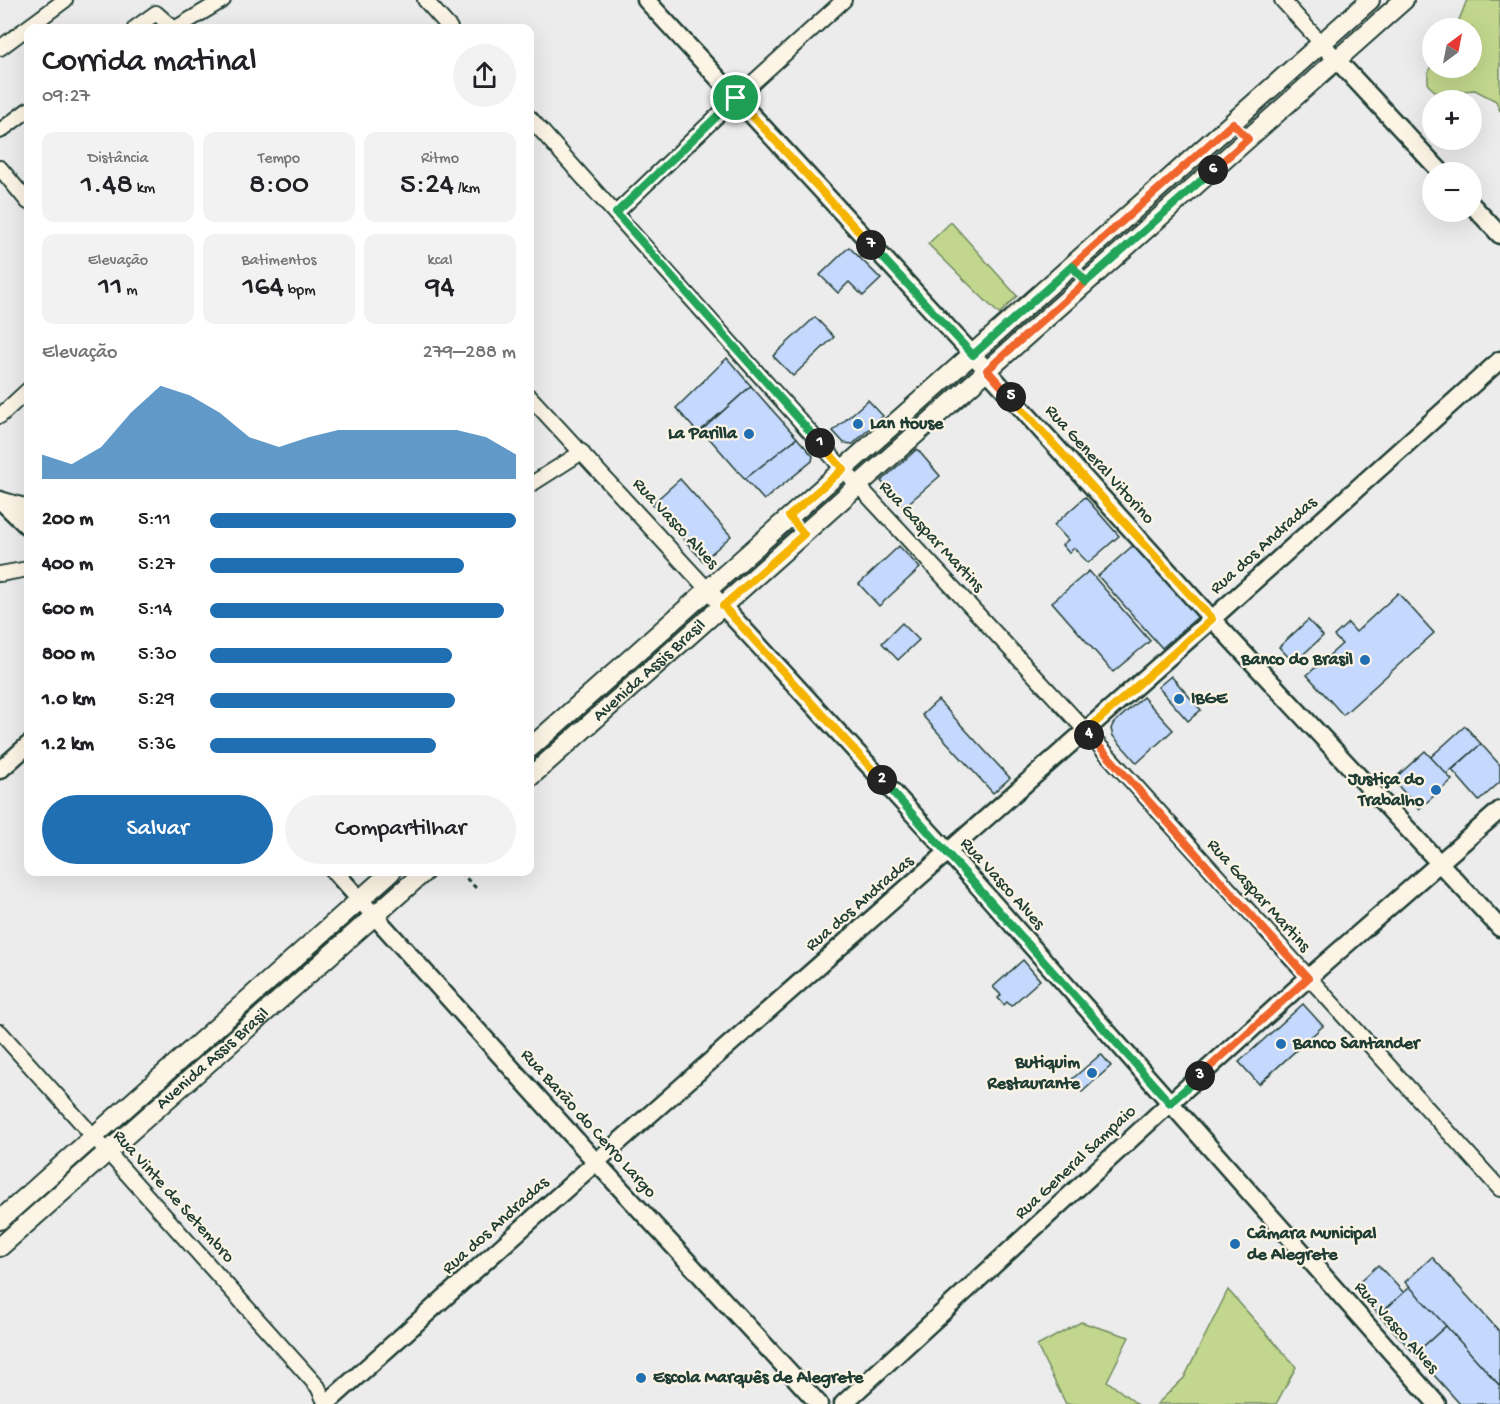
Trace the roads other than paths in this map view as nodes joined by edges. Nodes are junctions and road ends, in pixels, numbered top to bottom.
1 (65, 0) edge
2 (223, 0) edge
3 (425, 0) edge
4 (646, 0) edge
5 (844, 0) edge
6 (1282, 0) edge
7 (1370, 0) edge
8 (1404, 0) edge
9 (32, 24) edge
10 (141, 24) edge
11 (169, 24) edge
12 (181, 24) edge
13 (446, 24) edge
14 (24, 30) edge
15 (1322, 44) junction
16 (0, 48) edge
17 (1336, 60) junction
18 (1276, 85) junction
19 (736, 98) junction
20 (1290, 101) junction
21 (24, 113) edge
22 (534, 122) edge
23 (1233, 123) junction
24 (0, 131) edge
25 (1248, 139) junction
26 (1432, 162) edge
27 (0, 168) edge
28 (24, 197) edge
29 (616, 213) junction
30 (1482, 216) edge
31 (1500, 235) edge
32 (1072, 266) junction
33 (1086, 282) junction
34 (973, 355) junction
35 (1500, 360) edge
36 (987, 370) junction
37 (24, 394) edge
38 (534, 401) edge
39 (0, 416) edge
40 (582, 452) junction
41 (843, 469) junction
42 (534, 482) edge
43 (858, 485) junction
44 (0, 500) edge
45 (24, 506) edge
46 (789, 516) junction
47 (24, 523) edge
48 (804, 534) junction
49 (24, 570) edge
50 (0, 574) edge
51 (708, 589) junction
52 (723, 606) junction
53 (1212, 619) junction
54 (1086, 731) junction
55 (534, 744) edge
56 (24, 749) edge
57 (0, 770) edge
58 (534, 773) edge
59 (1500, 810) edge
60 (949, 853) junction
61 (1441, 864) junction
62 (339, 876) edge
63 (387, 876) edge
64 (419, 876) edge
65 (360, 900) junction
66 (374, 916) junction
67 (1500, 928) edge
68 (1308, 978) junction
69 (0, 1032) edge
70 (1170, 1103) junction
71 (94, 1135) junction
72 (109, 1152) junction
73 (596, 1162) junction
74 (1500, 1189) edge
75 (0, 1220) edge
76 (0, 1247) edge
77 (333, 1402) edge
78 (816, 1403) edge
79 (843, 1404) edge
80 (1437, 1404) edge

1 - 9 street
2 - 12 street
3 - 13 street
4 - 19 street, Rua General Vitorino
5 - 19 street
6 - 15 street
7 - 15 main road, Avenida Assis Brasil
8 - 17 main road, Avenida Assis Brasil
10 - 11 street
14 - 16 street
15 - 17 street
15 - 18 main road, Avenida Assis Brasil
17 - 20 main road, Avenida Assis Brasil
17 - 26 street
18 - 20 main road
18 - 23 main road, Avenida Assis Brasil
19 - 29 street
19 - 34 street, Rua General Vitorino
20 - 25 main road, Avenida Assis Brasil
21 - 24 street
22 - 29 street, Rua Gaspar Martins
23 - 25 main road
23 - 32 main road, Avenida Assis Brasil
25 - 33 main road, Avenida Assis Brasil
27 - 28 street
29 - 41 street, Rua Gaspar Martins
30 - 31 street
32 - 33 main road
32 - 34 main road, Avenida Assis Brasil
33 - 36 main road, Avenida Assis Brasil
34 - 36 street, Rua General Vitorino
34 - 41 main road, Avenida Assis Brasil
35 - 53 street, Rua dos Andradas
36 - 43 main road, Avenida Assis Brasil
36 - 53 street, Rua General Vitorino
37 - 39 street
38 - 40 street, Rua Vasco Alves
40 - 42 street
40 - 51 street, Rua Vasco Alves
41 - 43 street, Rua Gaspar Martins
41 - 46 main road, Avenida Assis Brasil
43 - 48 main road, Avenida Assis Brasil
43 - 54 street, Rua Gaspar Martins
44 - 45 street
44 - 47 street
46 - 48 main road
46 - 51 main road, Avenida Assis Brasil
48 - 52 main road, Avenida Assis Brasil
49 - 50 street
51 - 52 street, Rua Vasco Alves
51 - 55 main road, Avenida Assis Brasil
52 - 58 main road, Avenida Assis Brasil
52 - 60 street, Rua Vasco Alves
53 - 54 street, Rua dos Andradas
53 - 61 street, Rua General Vitorino
54 - 60 street, Rua dos Andradas
54 - 68 street, Rua Gaspar Martins
56 - 57 street
59 - 61 street, Rua General Sampaio
60 - 70 street, Rua Vasco Alves
60 - 73 street, Rua dos Andradas
61 - 67 street, Rua General Vitorino
61 - 68 street, Rua General Sampaio
62 - 65 street, Rua Barão do Cerro Largo
63 - 65 main road, Avenida Assis Brasil
64 - 66 main road, Avenida Assis Brasil
65 - 66 street, Rua Barão do Cerro Largo
65 - 71 main road, Avenida Assis Brasil
66 - 72 main road, Avenida Assis Brasil
66 - 73 street, Rua Barão do Cerro Largo
68 - 70 street, Rua General Sampaio
68 - 74 street, Rua Gaspar Martins
69 - 71 street, Rua Vinte de Setembro
70 - 79 street, Rua General Sampaio
70 - 80 street, Rua Vasco Alves
71 - 72 street, Rua Vinte de Setembro
71 - 75 main road, Avenida Assis Brasil
72 - 76 main road, Avenida Assis Brasil
72 - 77 street, Rua Vinte de Setembro
73 - 77 street, Rua dos Andradas
73 - 78 street, Rua Barão do Cerro Largo

